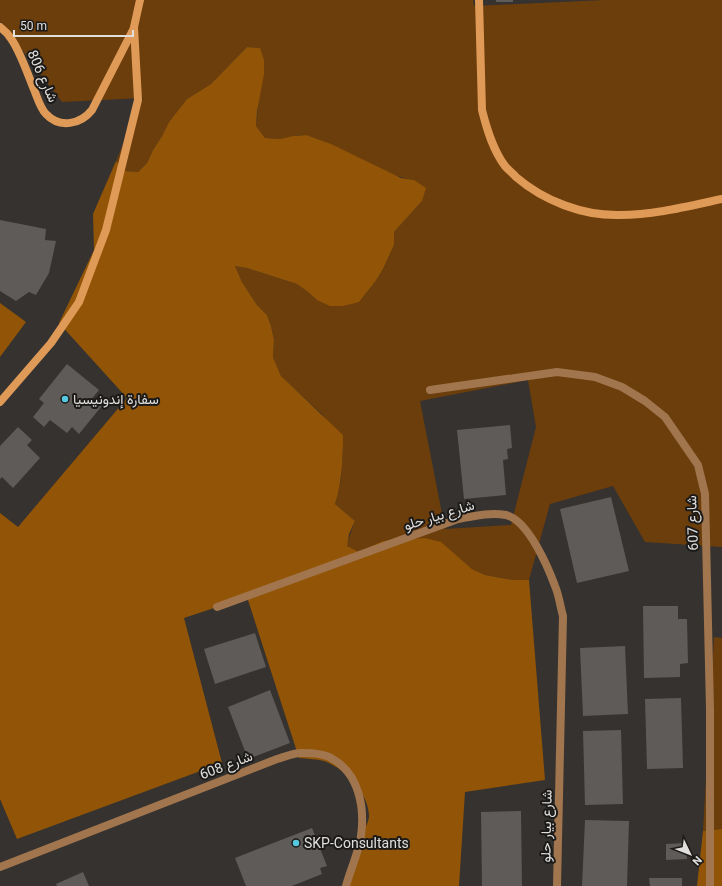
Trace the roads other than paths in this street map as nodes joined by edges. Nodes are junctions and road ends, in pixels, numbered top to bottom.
1 (140, 0) edge
2 (479, 0) edge
3 (0, 27) edge
4 (134, 27) junction
5 (722, 199) edge
6 (430, 390) dead end
7 (0, 402) edge
8 (217, 607) dead end
9 (0, 867) edge
10 (346, 886) edge
11 (558, 886) edge
12 (710, 886) edge

1 - 4 street
2 - 5 street
3 - 4 street, شارع 806
4 - 7 street
6 - 12 street, شارع 607
8 - 11 street, شارع بيار حلو
9 - 10 street, شارع 608

